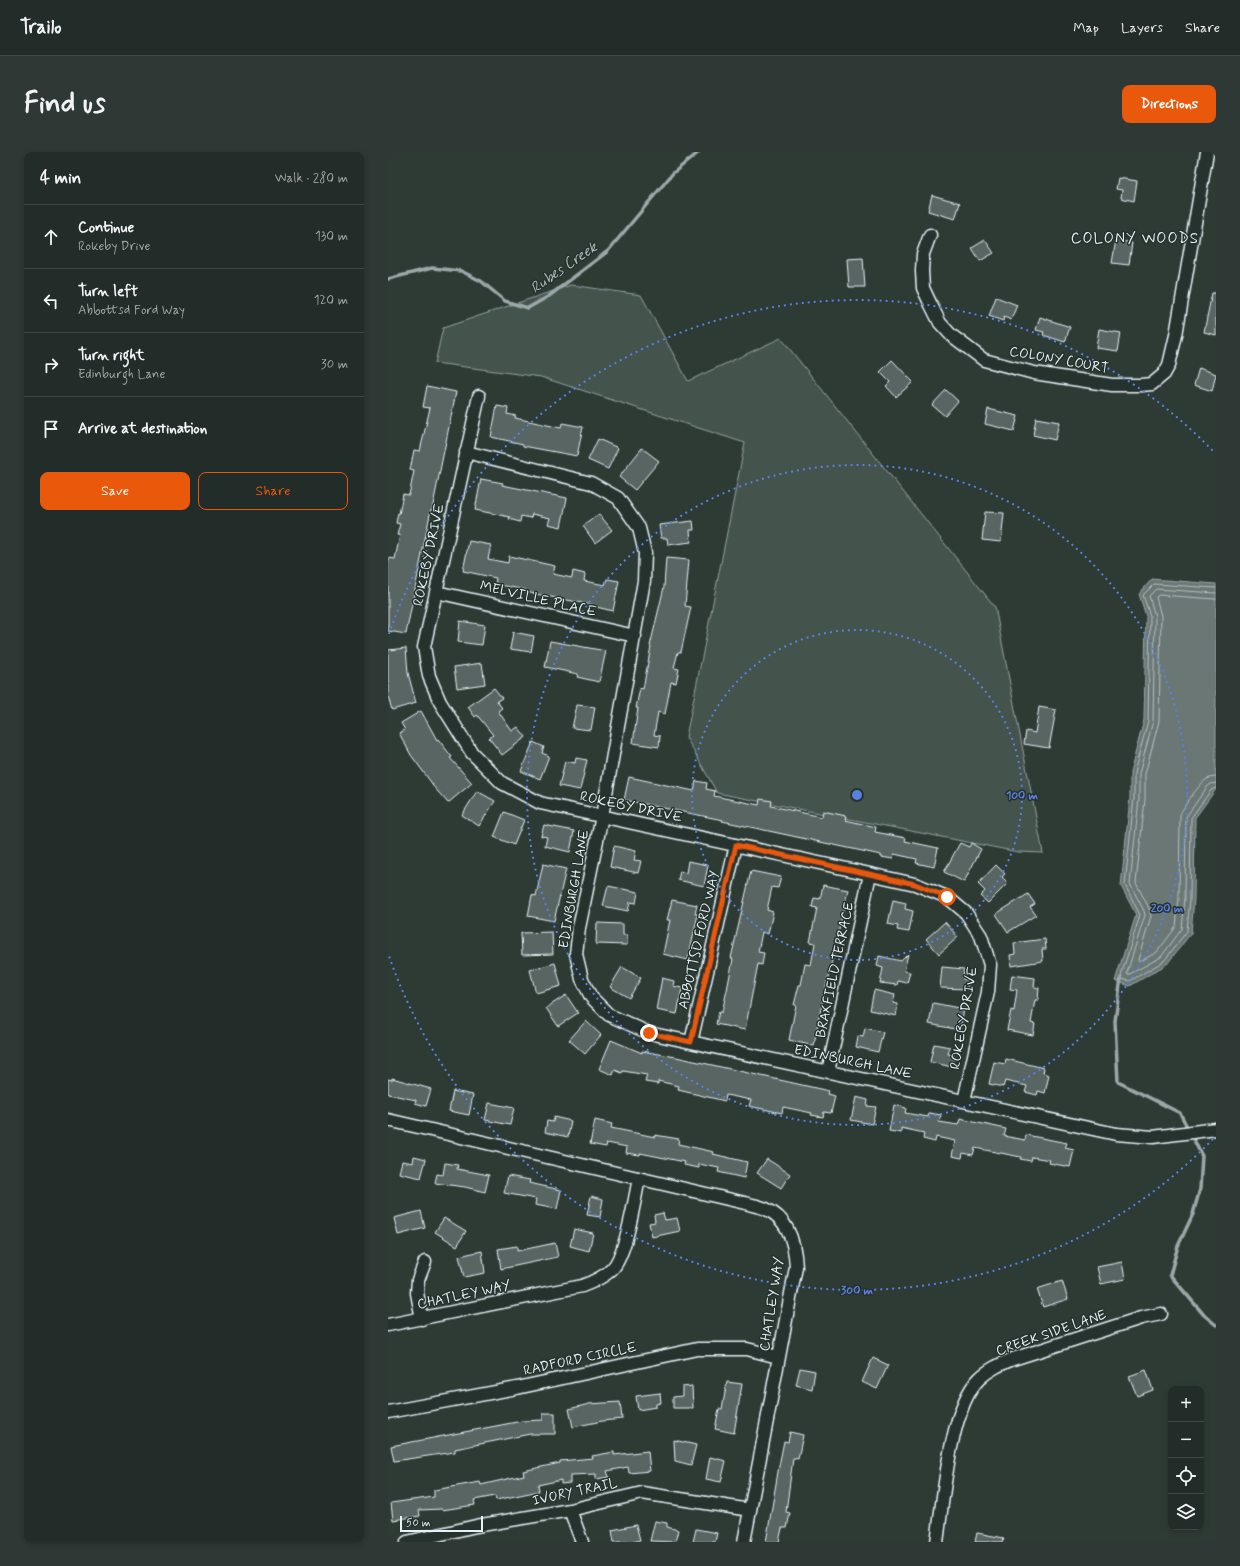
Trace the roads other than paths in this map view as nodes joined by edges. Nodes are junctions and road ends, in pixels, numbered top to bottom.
1 (1207, 152) edge
2 (930, 235) dead end
3 (479, 396) dead end
4 (466, 452) junction
5 (436, 592) junction
6 (634, 636) junction
7 (602, 816) junction
8 (736, 845) junction
9 (870, 874) junction
10 (691, 1042) junction
11 (828, 1072) junction
12 (964, 1102) junction
13 (388, 1120) edge
14 (1216, 1129) edge
15 (639, 1178) junction
16 (425, 1262) dead end
17 (1161, 1314) dead end
18 (422, 1319) junction
19 (388, 1325) edge
20 (778, 1357) junction
21 (388, 1412) edge
22 (570, 1510) junction
23 (750, 1510) junction
24 (407, 1542) edge
25 (582, 1542) edge
26 (744, 1542) edge
27 (937, 1542) edge

1 - 2 street, COLONY COURT
3 - 4 street, ROKEBY DRIVE
4 - 5 street, ROKEBY DRIVE
4 - 6 street, EDINBURGH LANE
5 - 6 street, MELVILLE PLACE
5 - 7 street, ROKEBY DRIVE
6 - 7 street, EDINBURGH LANE
7 - 8 street, ROKEBY DRIVE
7 - 10 street, EDINBURGH LANE
8 - 9 street, ROKEBY DRIVE
8 - 10 street, ABBOTTSD FORD WAY
9 - 11 street, BRAXFIELD TERRACE
9 - 12 street, ROKEBY DRIVE
10 - 11 street, EDINBURGH LANE
11 - 12 street, EDINBURGH LANE
12 - 14 street, EDINBURGH LANE
13 - 15 street, CHATLEY WAY
15 - 18 street, CHATLEY WAY
15 - 20 street, CHATLEY WAY
16 - 18 street
17 - 27 street, CREEK SIDE LANE
18 - 19 street, CHATLEY WAY
20 - 21 street, RADFORD CIRCLE
20 - 23 street, CHATLEY WAY
22 - 23 street, IVORY TRAIL
22 - 24 street, IVORY TRAIL
22 - 25 street
23 - 26 street, CHATLEY WAY

